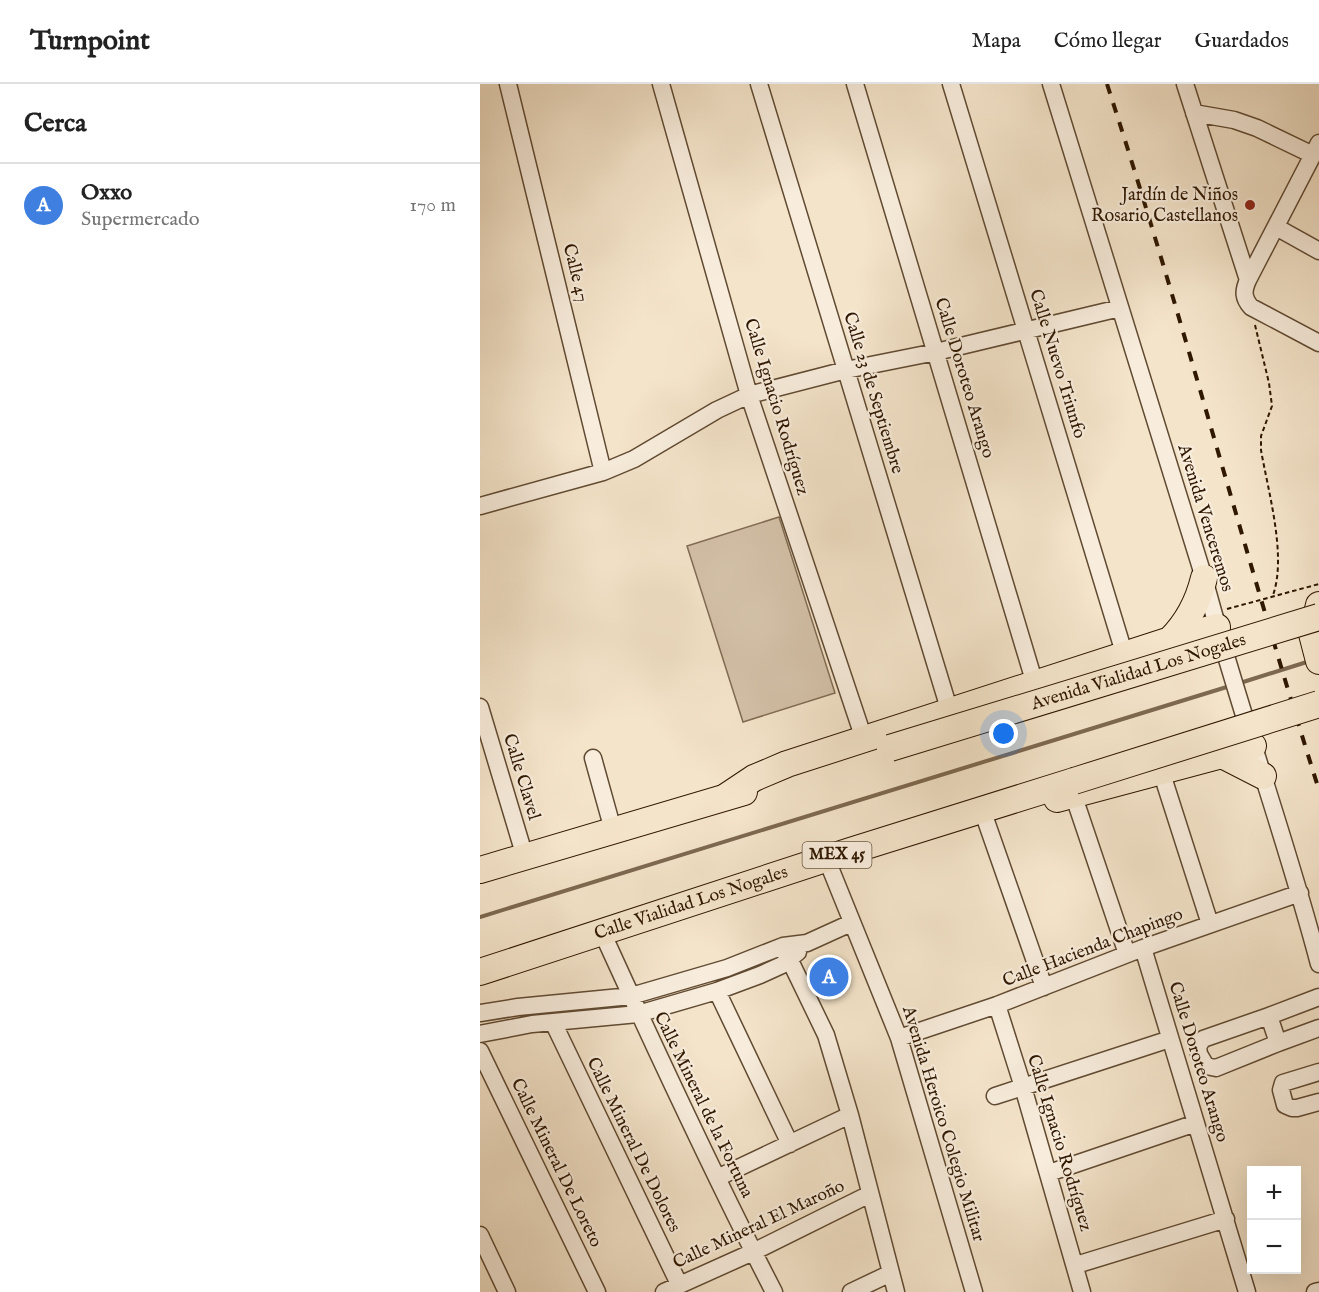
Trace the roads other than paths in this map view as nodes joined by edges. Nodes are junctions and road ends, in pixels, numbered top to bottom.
1 (508, 84) edge
2 (661, 84) edge
3 (759, 84) edge
4 (855, 84) edge
5 (951, 84) edge
6 (1051, 84) edge
7 (1185, 84) edge
8 (1194, 113) junction
9 (1316, 149) edge
10 (1276, 227) junction
11 (1319, 251) edge
12 (1248, 294) junction
13 (1120, 308) junction
14 (1026, 331) junction
15 (1319, 343) edge
16 (936, 352) junction
17 (846, 370) junction
18 (749, 395) junction
19 (603, 472) junction
20 (480, 506) edge
21 (1204, 578) junction
22 (1319, 605) edge
23 (1215, 620) junction
24 (1315, 626) edge
25 (1170, 640) junction
26 (1125, 656) junction
27 (1319, 661) edge
28 (1035, 684) junction
29 (1319, 704) edge
30 (480, 707) edge
31 (950, 712) junction
32 (864, 739) junction
33 (1253, 746) junction
34 (1222, 754) junction
35 (593, 758) dead end
36 (1161, 771) junction
37 (1263, 777) junction
38 (1074, 788) junction
39 (728, 796) junction
40 (986, 820) junction
41 (613, 830) junction
42 (525, 857) junction
43 (480, 870) edge
44 (831, 870) junction
45 (1300, 893) junction
46 (719, 894) junction
47 (851, 923) junction
48 (1210, 924) junction
49 (602, 932) junction
50 (1143, 948) junction
51 (786, 952) junction
52 (1126, 954) junction
53 (1319, 964) edge
54 (480, 972) edge
55 (1044, 987) junction
56 (717, 992) junction
57 (631, 996) junction
58 (1319, 997) edge
59 (997, 1005) junction
60 (480, 1013) edge
61 (638, 1014) junction
62 (1269, 1016) junction
63 (553, 1022) junction
64 (1319, 1028) edge
65 (480, 1034) edge
66 (899, 1038) junction
67 (1170, 1039) junction
68 (1278, 1043) junction
69 (480, 1051) edge
70 (1319, 1072) edge
71 (1023, 1088) junction
72 (995, 1096) dead end
73 (1319, 1102) edge
74 (850, 1115) junction
75 (1196, 1123) junction
76 (790, 1144) junction
77 (1049, 1173) junction
78 (717, 1178) junction
79 (870, 1194) junction
80 (1226, 1219) junction
81 (480, 1235) edge
82 (753, 1252) junction
83 (1076, 1265) junction
84 (891, 1273) junction
85 (672, 1288) edge
86 (507, 1292) edge
87 (597, 1292) edge
88 (774, 1292) edge
89 (852, 1292) edge
90 (896, 1292) edge
91 (974, 1292) edge
92 (1082, 1292) edge
93 (1247, 1292) edge

1 - 19 street, Calle 47
2 - 18 street, Calle Ignacio Rodríguez
3 - 17 street, Calle 23 de Septiembre
4 - 16 street, Calle Doroteo Arango
5 - 14 street, Calle Nuevo Triunfo
6 - 13 street, Avenida Venceremos
7 - 8 street
8 - 9 street
8 - 12 street
9 - 10 street
10 - 11 street
10 - 12 street
12 - 15 street
13 - 14 street
13 - 21 street, Avenida Venceremos
14 - 16 street
14 - 26 street, Calle Nuevo Triunfo
16 - 17 street
16 - 28 street, Calle Doroteo Arango
17 - 18 street
17 - 31 street, Calle 23 de Septiembre
18 - 19 street
18 - 32 street, Calle Ignacio Rodríguez
19 - 20 street
21 - 23 street, Avenida Venceremos
21 - 25 highway
22 - 24 highway
23 - 25 highway
23 - 33 street, Avenida Venceremos
24 - 27 highway
24 - 39 highway, Avenida Vialidad Los Nogales, bridge
25 - 26 highway
26 - 28 highway
28 - 31 highway
29 - 38 highway, MEX 45, bridge
30 - 42 street, Calle Clavel
31 - 32 highway
32 - 39 highway
33 - 34 highway
33 - 37 street, Avenida Venceremos
34 - 36 highway
34 - 37 highway
35 - 41 street
36 - 38 highway
36 - 48 street
37 - 45 street, Avenida Venceremos
38 - 40 highway
38 - 46 highway, Calle Vialidad Los Nogales / MEX 45
38 - 52 street
39 - 41 highway
40 - 44 highway
40 - 55 street
41 - 42 highway
42 - 43 highway
44 - 46 highway
44 - 47 street, Avenida Heroico Colegio Militar
45 - 48 street, Calle Hacienda Chapingo
45 - 53 street, Avenida Venceremos
46 - 49 highway, Calle Vialidad Los Nogales / MEX 45
47 - 51 street
47 - 66 street, Avenida Heroico Colegio Militar
48 - 50 street, Calle Hacienda Chapingo
49 - 54 highway, Calle Vialidad Los Nogales / MEX 45
49 - 57 street, Calle Mineral de la Fortuna
50 - 52 street, Calle Hacienda Chapingo
50 - 67 street, Calle Doroteo Arango
51 - 56 street
51 - 57 street
51 - 74 street
52 - 55 street, Calle Hacienda Chapingo
55 - 59 street, Calle Hacienda Chapingo
56 - 61 street
56 - 76 street
57 - 60 street
57 - 61 street, Calle Mineral de la Fortuna
58 - 62 street
59 - 66 street, Calle Hacienda Chapingo
59 - 71 street, Calle Ignacio Rodríguez
61 - 63 street
61 - 78 street, Calle Mineral de la Fortuna
62 - 68 street
62 - 68 street
63 - 65 street
63 - 85 street, Calle Mineral De Dolores
64 - 68 street
66 - 91 street, Avenida Heroico Colegio Militar
67 - 71 street
67 - 75 street, Calle Doroteo Arango
69 - 87 street, Calle Mineral De Loreto
70 - 73 street
71 - 72 street
71 - 77 street, Calle Ignacio Rodríguez
74 - 76 street
74 - 79 street
75 - 77 street
75 - 80 street, Calle Doroteo Arango
76 - 78 street
77 - 83 street, Calle Ignacio Rodríguez
78 - 82 street, Calle Mineral de la Fortuna
79 - 82 street, Calle Mineral El Maroño
79 - 84 street
80 - 83 street
80 - 93 street, Calle Doroteo Arango
81 - 86 street
82 - 85 street, Calle Mineral El Maroño
82 - 88 street, Calle Mineral de la Fortuna
83 - 92 street, Calle Ignacio Rodríguez
84 - 89 street
84 - 90 street

